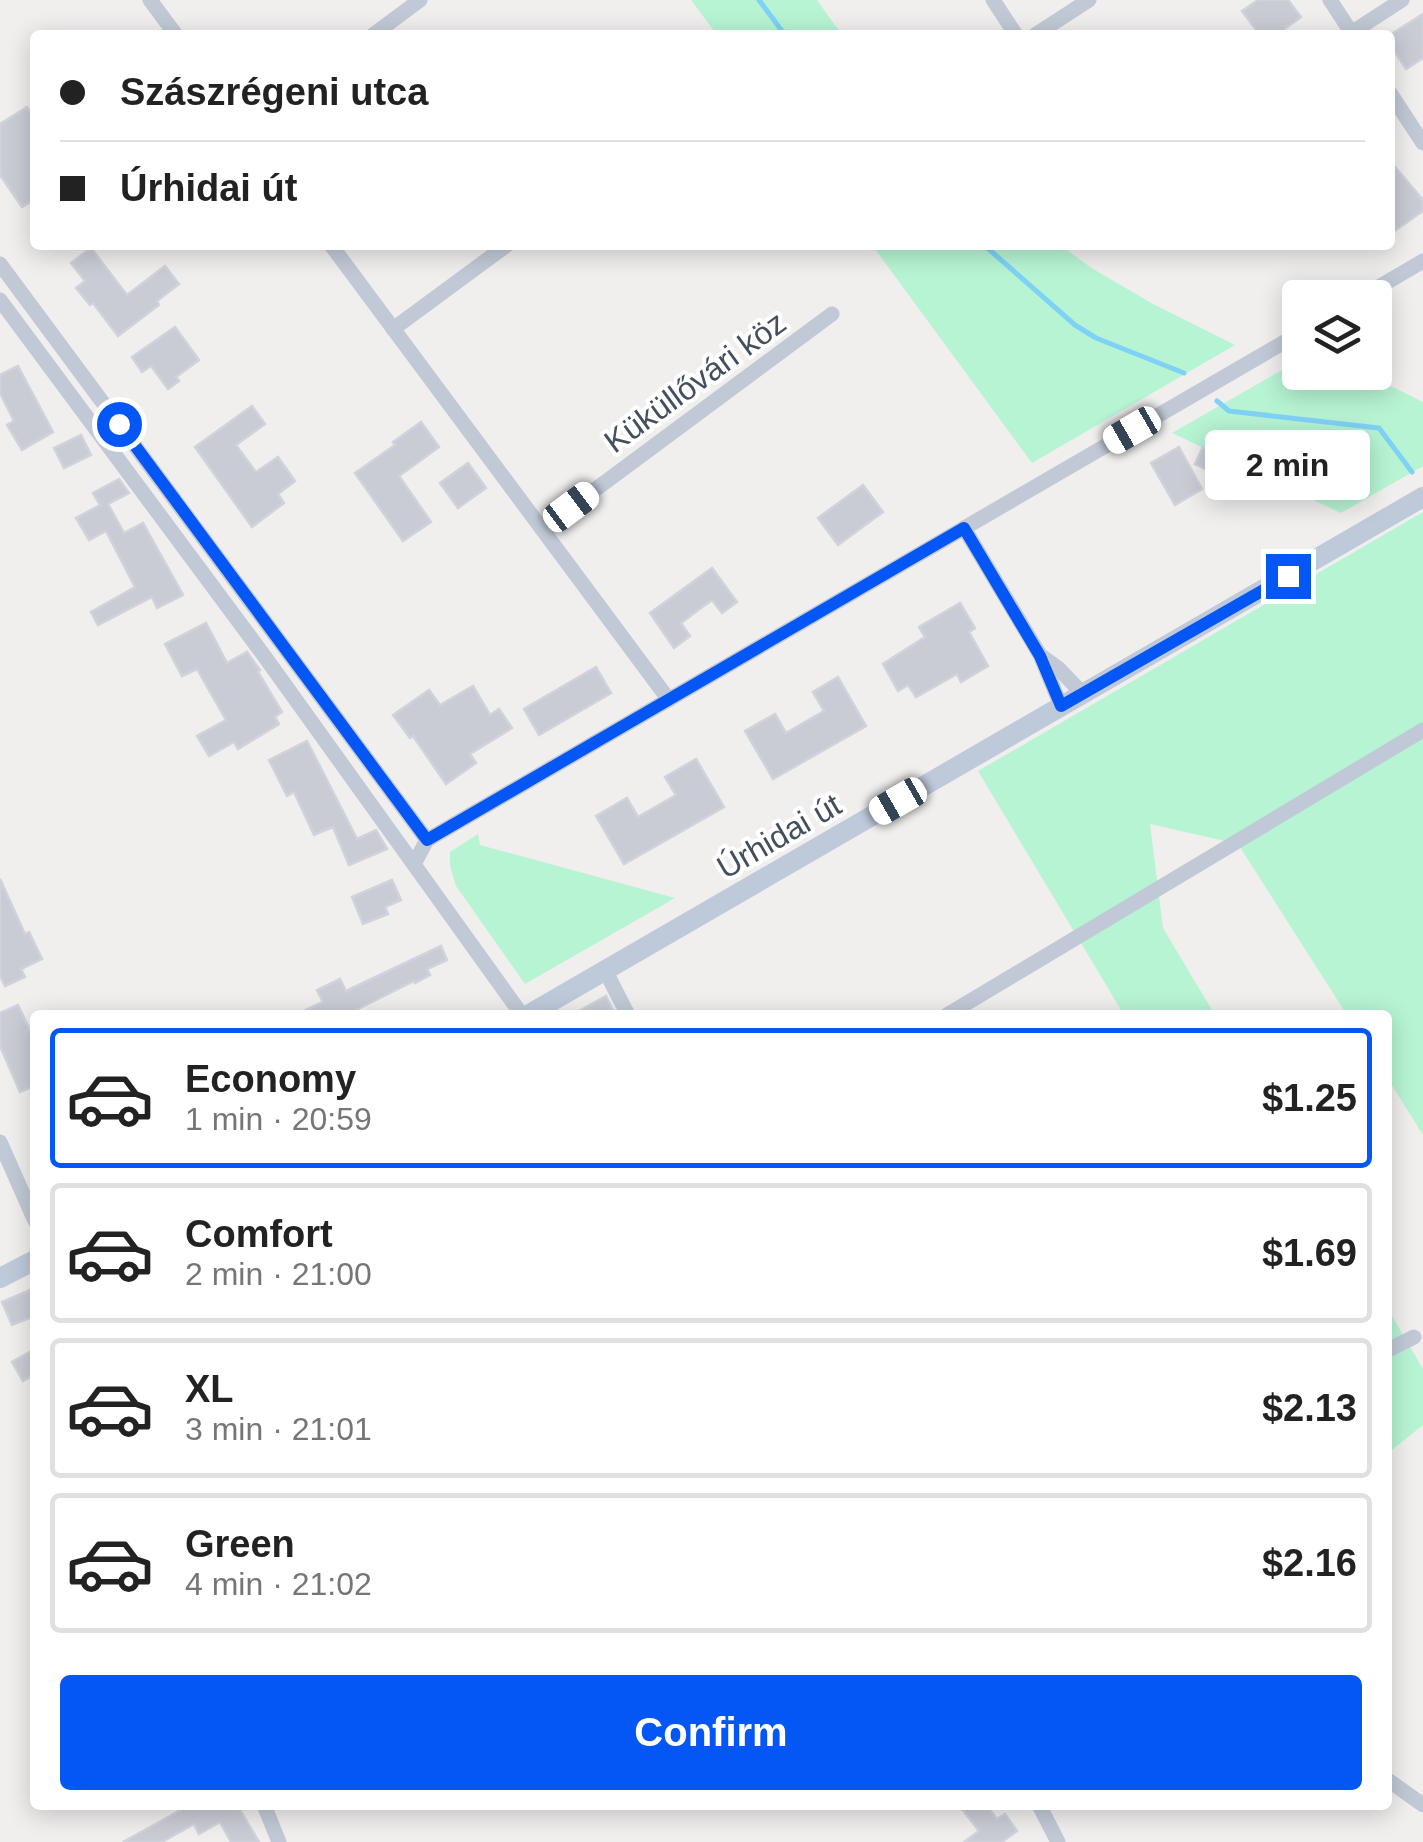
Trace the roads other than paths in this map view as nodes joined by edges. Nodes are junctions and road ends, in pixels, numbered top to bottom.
1 (150, 0) edge
2 (420, 0) edge
3 (993, 0) edge
4 (1089, 0) edge
5 (1330, 0) edge
6 (1402, 0) edge
7 (172, 30) edge
8 (380, 30) edge
9 (1013, 30) edge
10 (1043, 30) edge
11 (1349, 30) edge
12 (1358, 30) edge
13 (1395, 100) edge
14 (1423, 143) edge
15 (335, 250) edge
16 (500, 250) edge
17 (1423, 261) edge
18 (0, 264) edge
19 (1391, 280) edge
20 (0, 300) edge
21 (832, 314) dead end
22 (393, 328) junction
23 (1282, 342) edge
24 (1423, 497) edge
25 (542, 528) junction
26 (964, 528) junction
27 (1040, 656) junction
28 (1082, 694) junction
29 (669, 700) junction
30 (1061, 706) junction
31 (1423, 730) edge
32 (427, 840) junction
33 (414, 864) junction
34 (606, 972) junction
35 (521, 1010) edge
36 (534, 1010) edge
37 (625, 1010) edge
38 (958, 1010) edge
39 (0, 1142) edge
40 (30, 1210) edge
41 (30, 1263) edge
42 (0, 1278) edge
43 (1414, 1337) dead end
44 (1392, 1348) edge
45 (1392, 1783) edge
46 (1423, 1805) edge
47 (266, 1810) edge
48 (1042, 1810) edge
49 (279, 1842) edge
50 (1058, 1842) edge

1 - 7 street
2 - 8 street
3 - 9 street
4 - 10 street
5 - 11 street
6 - 12 street
13 - 14 street
15 - 22 street
16 - 22 street
17 - 19 street
18 - 32 street
20 - 33 street
21 - 25 street, Küküllővári köz
22 - 25 street
23 - 26 street
24 - 28 main road, Úrhidai út
25 - 29 street
26 - 27 street
26 - 29 street
27 - 28 street
27 - 30 street
28 - 30 main road, Úrhidai út
29 - 32 street
30 - 34 main road, Úrhidai út
31 - 38 street
32 - 33 street
33 - 35 street
34 - 36 main road, Úrhidai út
34 - 37 street
39 - 40 street
41 - 42 main road
43 - 44 street
45 - 46 street
47 - 49 street
48 - 50 street

